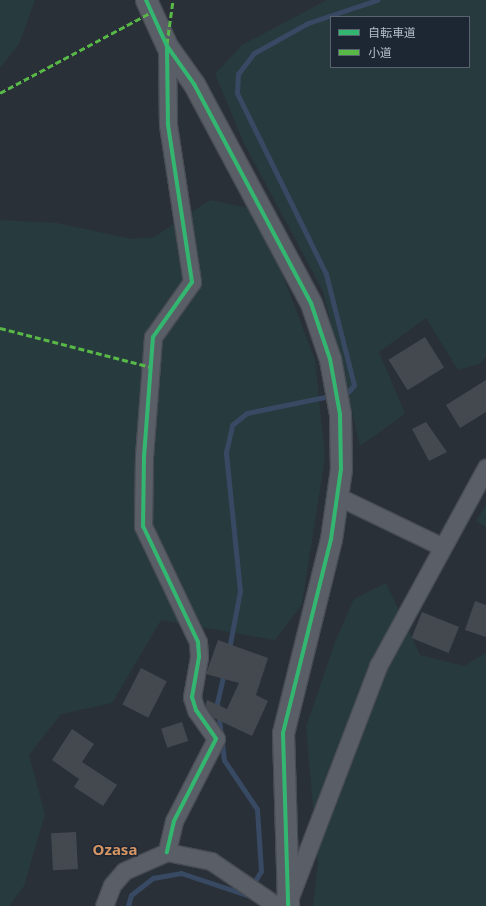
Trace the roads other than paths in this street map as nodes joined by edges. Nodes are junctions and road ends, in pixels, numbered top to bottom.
1 (146, 0) edge
2 (167, 46) junction
3 (486, 468) edge
4 (480, 491) edge
5 (337, 496) junction
6 (441, 546) junction
7 (168, 852) junction
8 (283, 904) edge
9 (104, 906) edge

1 - 2 street
2 - 5 street
2 - 7 street
3 - 4 street
4 - 6 street
5 - 6 street
5 - 8 street
6 - 8 street
7 - 8 street
7 - 9 street

